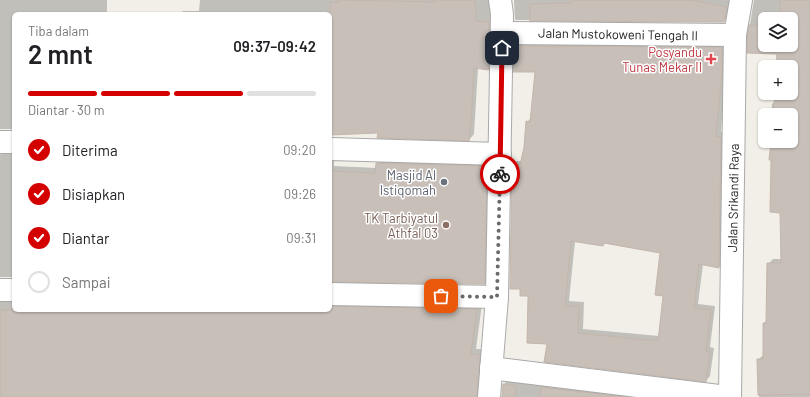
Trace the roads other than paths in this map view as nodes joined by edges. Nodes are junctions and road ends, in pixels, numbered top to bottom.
1 (500, 0) edge
2 (740, 0) edge
3 (502, 33) junction
4 (735, 35) junction
5 (0, 142) edge
6 (12, 142) edge
7 (332, 149) edge
8 (500, 154) junction
9 (0, 290) edge
10 (12, 290) edge
11 (332, 294) edge
12 (497, 297) junction
13 (491, 368) junction
14 (489, 397) edge
15 (727, 397) edge
16 (730, 397) edge

1 - 3 street
2 - 4 street, Jalan Srikandi Raya
3 - 4 street, Jalan Mustokoweni Tengah II
3 - 8 street
4 - 16 street, Jalan Srikandi Raya
5 - 6 street
7 - 8 street
8 - 12 street
9 - 10 street
11 - 12 street
12 - 13 street
13 - 14 street
13 - 15 street

